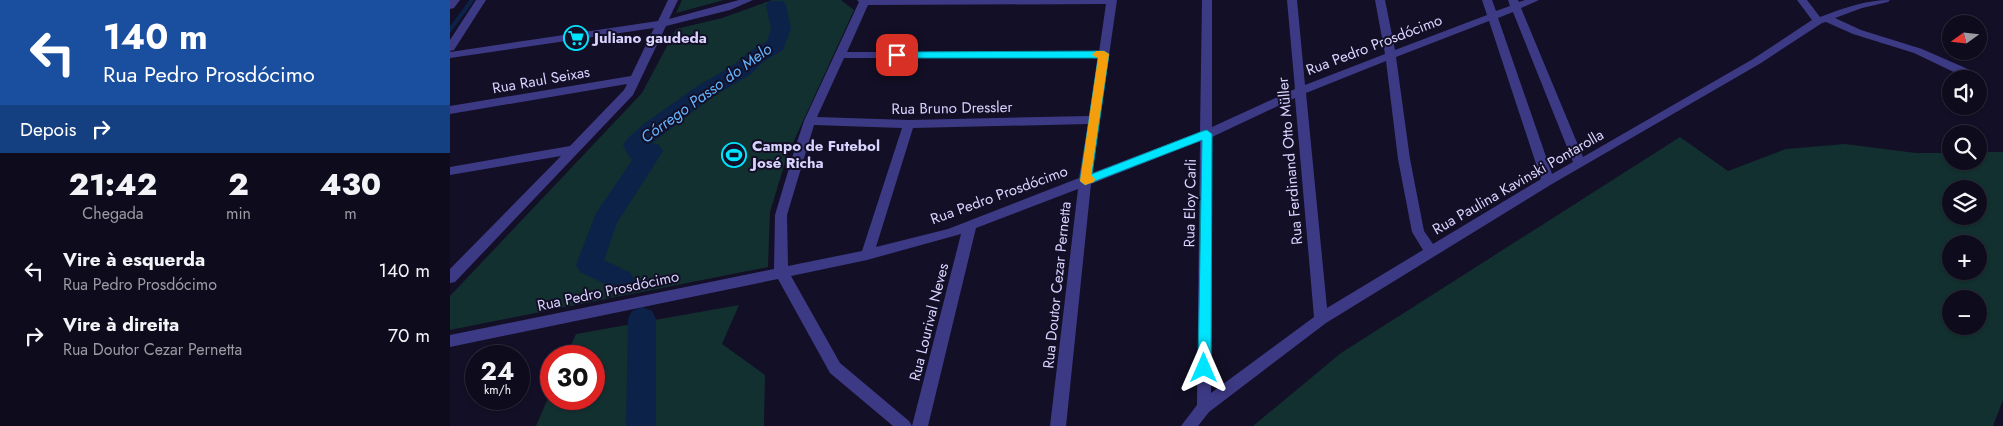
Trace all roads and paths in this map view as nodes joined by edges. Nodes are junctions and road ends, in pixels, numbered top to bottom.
1 (455, 0) edge
2 (492, 0) edge
3 (674, 0) edge
4 (748, 0) edge
5 (1206, 0) edge
6 (1292, 0) edge
7 (1380, 0) edge
8 (1487, 0) edge
9 (1534, 0) edge
10 (1802, 0) edge
11 (1885, 0) edge
12 (480, 1) edge
13 (864, 1) edge
14 (1112, 1) edge
15 (1515, 3) edge
16 (450, 6) edge
17 (1492, 16) junction
18 (1822, 19) junction
19 (662, 24) junction
20 (450, 48) edge
21 (1104, 54) junction
22 (450, 55) edge
23 (841, 55) junction
24 (1391, 56) junction
25 (1959, 70) edge
26 (636, 79) junction
27 (1300, 91) junction
28 (450, 110) edge
29 (1094, 120) junction
30 (810, 122) junction
31 (909, 124) junction
32 (1207, 134) junction
33 (575, 149) junction
34 (1580, 164) junction
35 (450, 171) edge
36 (1085, 181) junction
37 (1548, 181) junction
38 (970, 225) junction
39 (1432, 251) junction
40 (867, 255) junction
41 (781, 271) junction
42 (450, 278) edge
43 (1321, 319) junction
44 (450, 341) edge
45 (1204, 407) junction
46 (904, 426) edge
47 (920, 426) edge
48 (1058, 426) edge
49 (1188, 426) edge

1 - 16 street
2 - 12 street
3 - 19 street
4 - 19 street
5 - 32 street, Rua Eloy Carli
6 - 27 street, Rua Ferdinand Otto Müller
7 - 24 street
8 - 17 street
9 - 15 street, Rua Pedro Prosdócimo
10 - 18 street
11 - 18 street, Rua Paulina Kavinski Pontarolla
12 - 20 street
13 - 14 street
13 - 23 street
14 - 21 street, Rua Doutor Cezar Pernetta
15 - 17 street, Rua Pedro Prosdócimo
15 - 34 street
17 - 24 street, Rua Pedro Prosdócimo
17 - 37 street
18 - 25 street
18 - 34 street, Rua Paulina Kavinski Pontarolla
19 - 22 street
19 - 26 street
21 - 23 street
21 - 29 street, Rua Doutor Cezar Pernetta
23 - 30 street
24 - 27 street, Rua Pedro Prosdócimo
24 - 39 street
26 - 28 street, Rua Raul Seixas
26 - 33 street
27 - 32 street, Rua Pedro Prosdócimo
27 - 43 street, Rua Ferdinand Otto Müller
29 - 31 street, Rua Bruno Dressler
29 - 36 street, Rua Doutor Cezar Pernetta
30 - 31 street, Rua Bruno Dressler
30 - 41 street
31 - 40 street
32 - 36 street, Rua Pedro Prosdócimo
32 - 45 street, Rua Eloy Carli
33 - 35 street
33 - 42 street
34 - 37 street, Rua Paulina Kavinski Pontarolla
36 - 38 street, Rua Pedro Prosdócimo
36 - 48 street, Rua Doutor Cezar Pernetta
37 - 39 street, Rua Paulina Kavinski Pontarolla
38 - 40 street, Rua Pedro Prosdócimo
38 - 47 street, Rua Lourival Neves
39 - 43 street, Rua Paulina Kavinski Pontarolla
40 - 41 street, Rua Pedro Prosdócimo
41 - 44 street, Rua Pedro Prosdócimo
41 - 46 street
43 - 45 street, Rua Paulina Kavinski Pontarolla
45 - 49 street, Rua Paulina Kavinski Pontarolla

